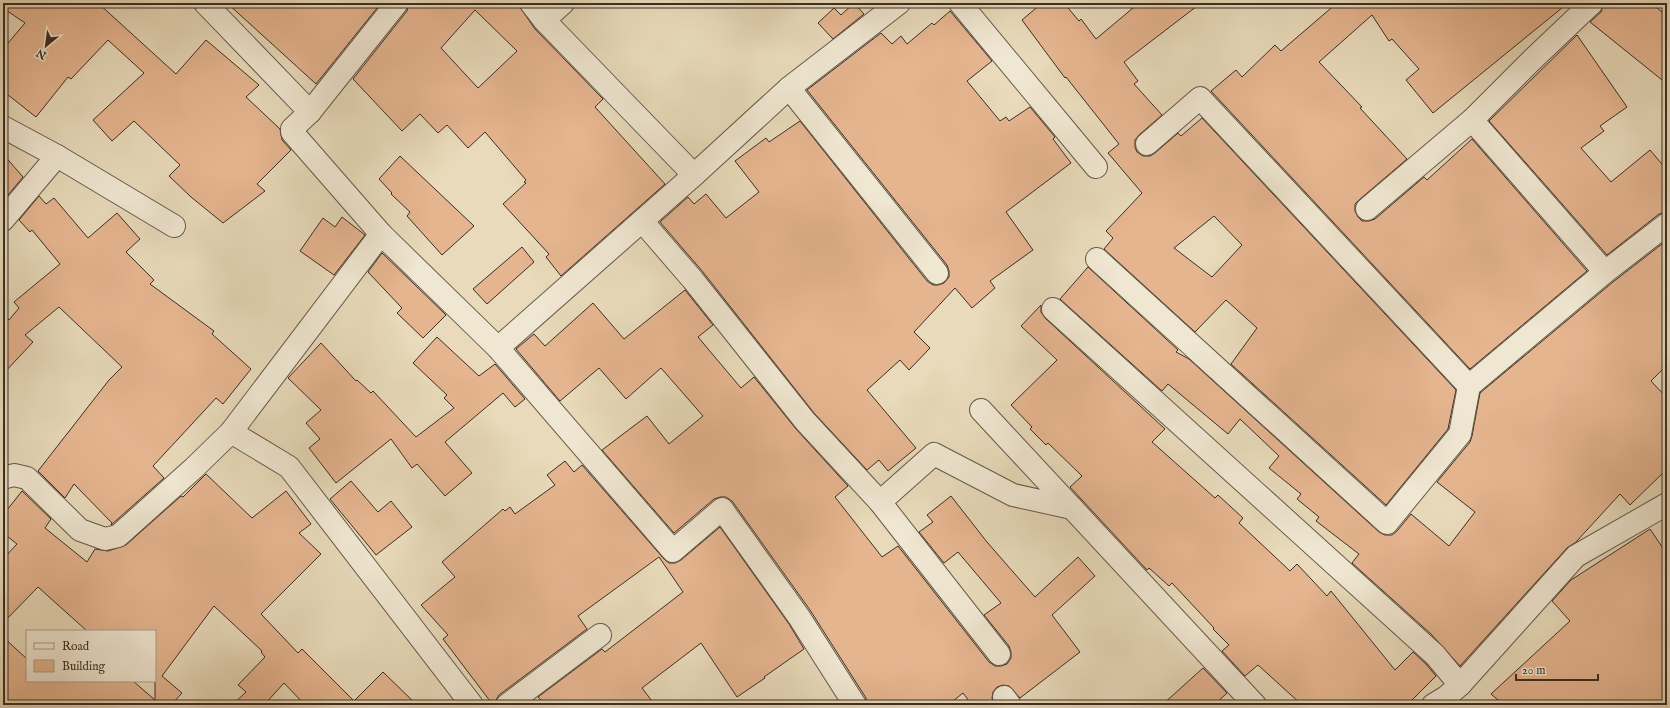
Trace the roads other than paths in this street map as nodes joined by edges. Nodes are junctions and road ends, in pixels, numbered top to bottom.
1 (205, 3) edge
2 (397, 3) edge
3 (563, 3) edge
4 (899, 3) edge
5 (960, 3) edge
6 (1592, 3) edge
7 (537, 11) edge
8 (789, 88) junction
9 (310, 112) junction
10 (1472, 120) junction
11 (3, 127) edge
12 (1147, 144) dead end
13 (57, 156) junction
14 (1096, 167) dead end
15 (694, 175) junction
16 (1367, 209) dead end
17 (3, 220) edge
18 (642, 221) junction
19 (1667, 224) edge
20 (174, 226) dead end
21 (381, 234) junction
22 (1097, 259) dead end
23 (1605, 272) junction
24 (937, 273) dead end
25 (1053, 309) dead end
26 (498, 348) junction
27 (1469, 386) junction
28 (981, 410) dead end
29 (231, 432) junction
30 (3, 478) edge
31 (880, 502) junction
32 (1667, 504) edge
33 (1072, 508) junction
34 (600, 635) dead end
35 (999, 654) dead end
36 (1448, 698) edge
37 (472, 705) edge
38 (507, 705) edge
39 (855, 705) edge
40 (1255, 705) edge

1 - 9 street
2 - 9 street
3 - 7 street
4 - 8 street
5 - 14 street
6 - 10 street
7 - 15 street
8 - 15 street
8 - 24 street
9 - 21 street
10 - 16 street
10 - 23 street
11 - 13 street
12 - 27 street
13 - 17 street
13 - 20 street
15 - 18 street
18 - 26 street
18 - 31 street
19 - 23 street
21 - 26 street
21 - 29 street
22 - 27 street
23 - 27 street
25 - 36 street
26 - 39 street
28 - 33 street
29 - 30 street
29 - 37 street
31 - 33 street
31 - 35 street
32 - 36 street
33 - 40 street
34 - 38 street

